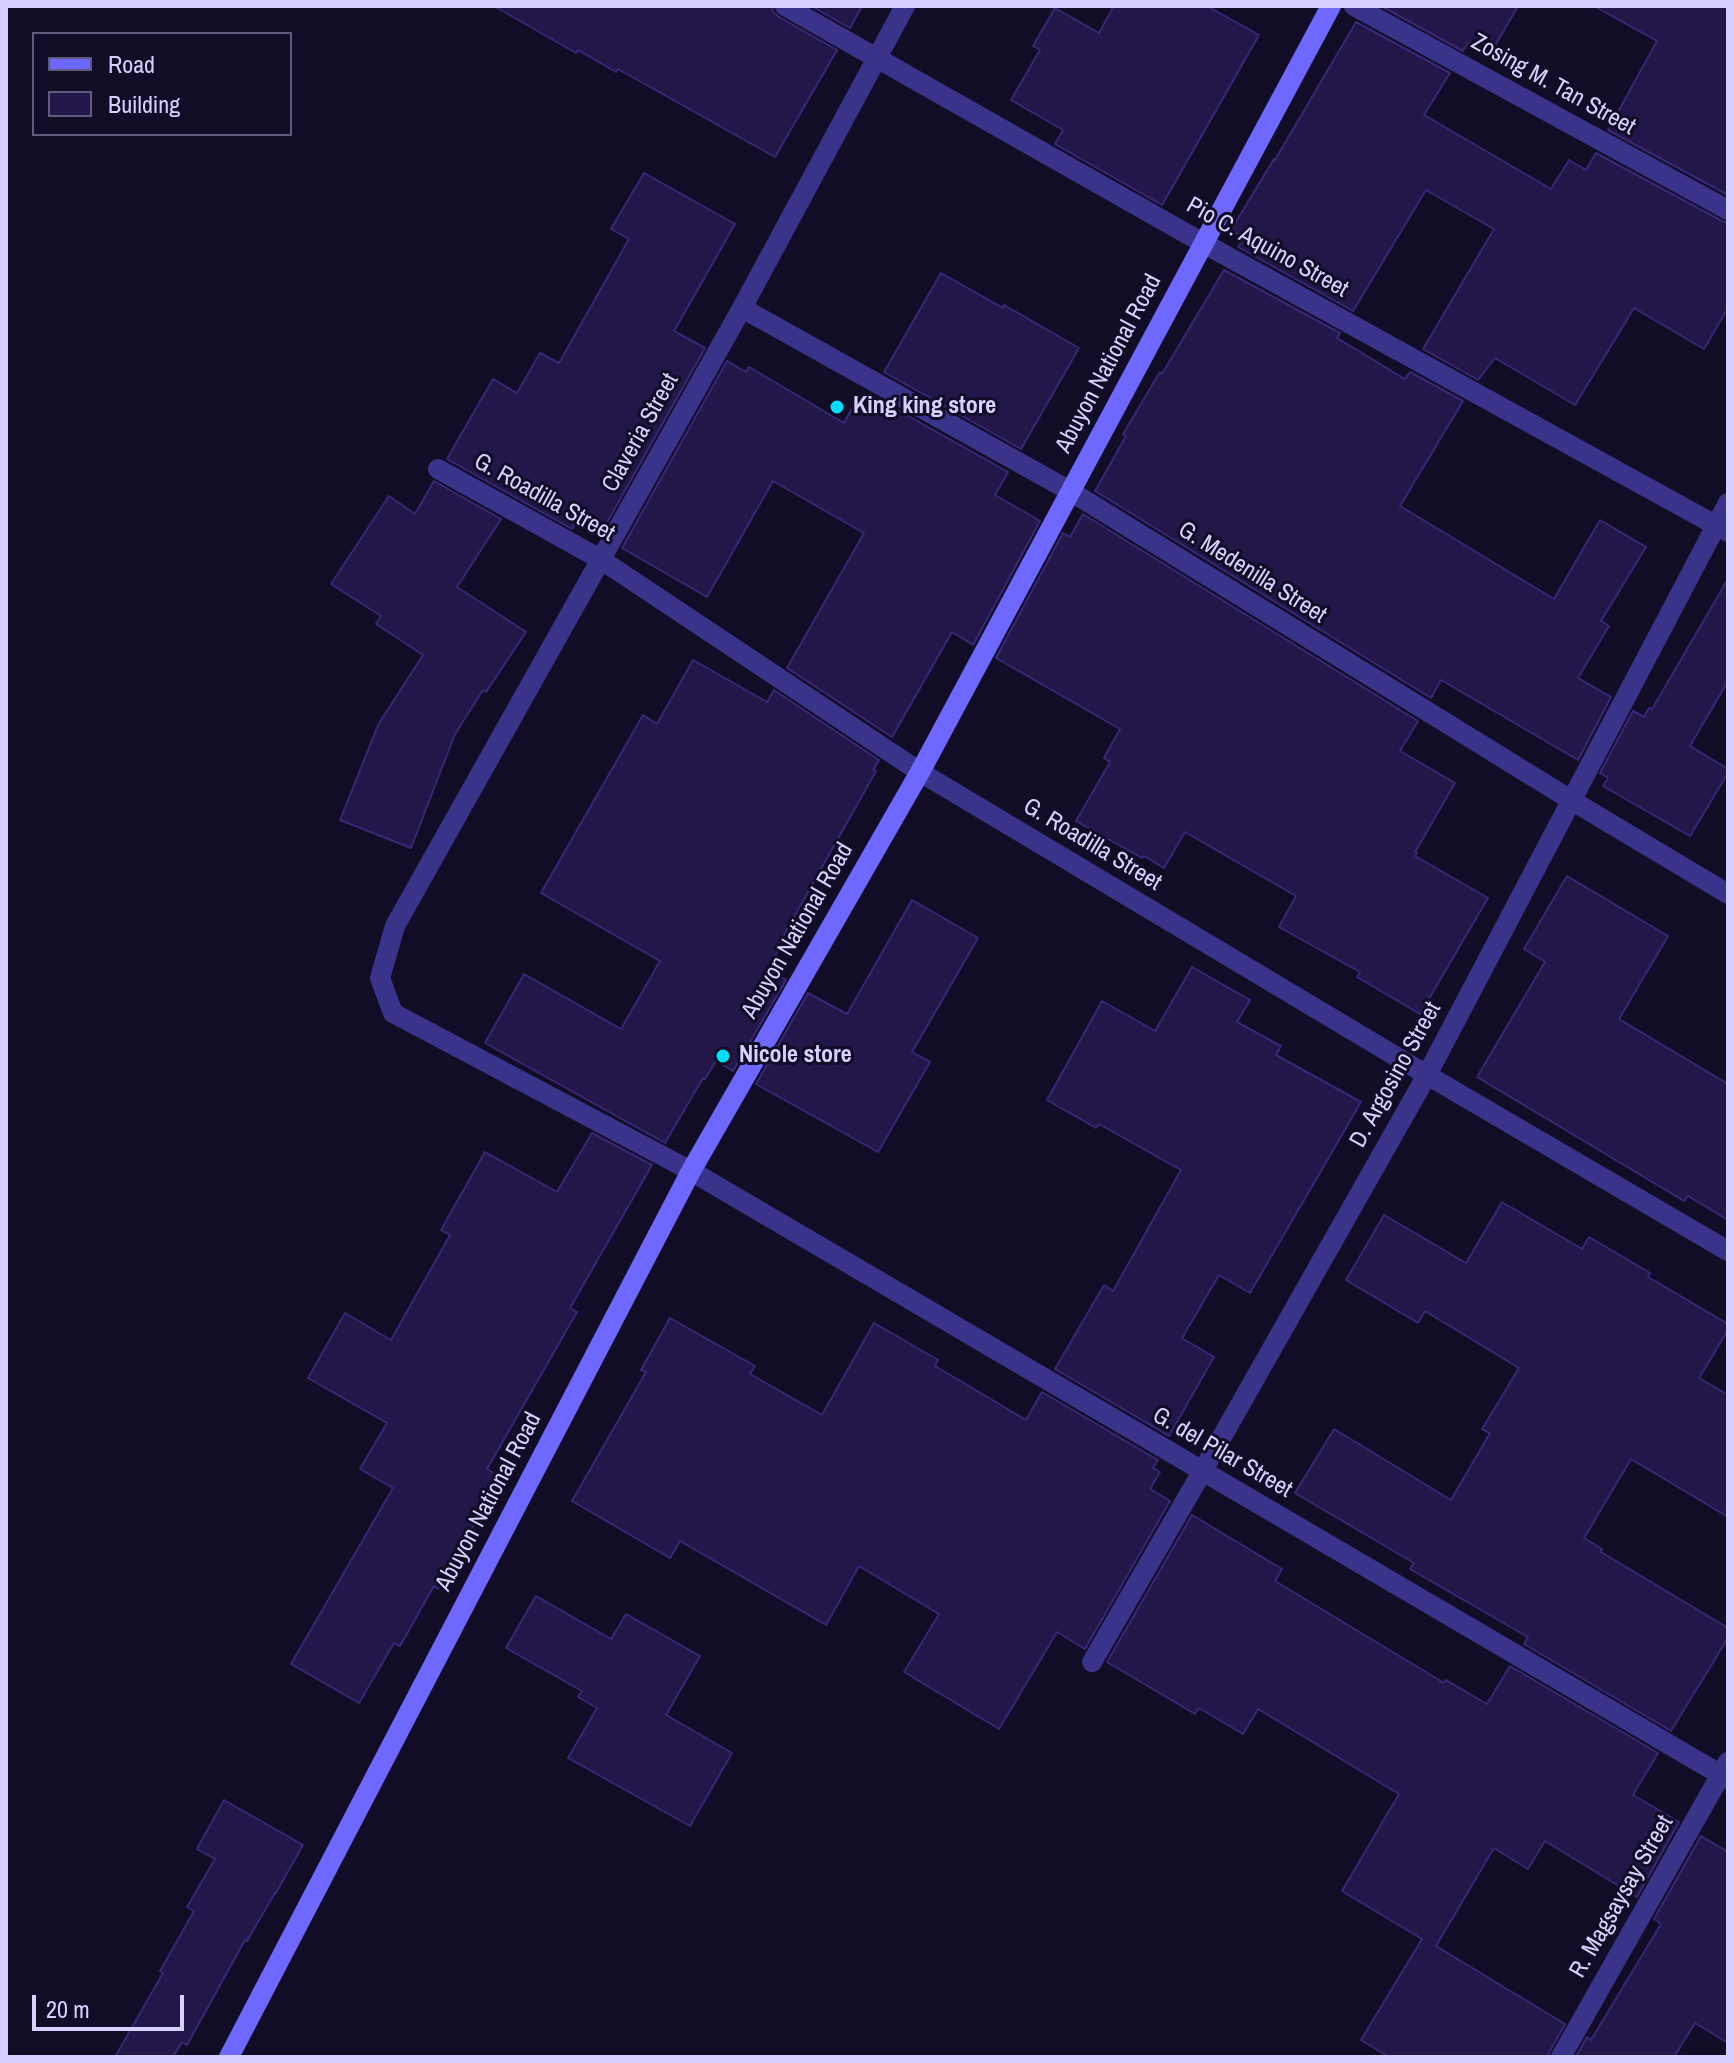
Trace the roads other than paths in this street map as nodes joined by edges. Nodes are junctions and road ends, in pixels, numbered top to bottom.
1 (785, 6) edge
2 (905, 6) edge
3 (1331, 6) edge
4 (1354, 6) edge
5 (877, 57) junction
6 (1728, 210) edge
7 (1203, 243) junction
8 (742, 308) junction
9 (438, 469) dead end
10 (1070, 491) junction
11 (1728, 503) edge
12 (1722, 528) edge
13 (600, 559) junction
14 (920, 772) junction
15 (1571, 800) junction
16 (1728, 894) edge
17 (395, 926) joint
18 (1427, 1075) junction
19 (691, 1171) junction
20 (1728, 1251) edge
21 (1202, 1472) junction
22 (1092, 1662) dead end
23 (1726, 1772) edge
24 (229, 2057) edge
25 (1561, 2057) edge

1 - 5 street, Pio C. Aquino Street
2 - 5 street, Claveria Street
3 - 7 street, Abuyon National Road
4 - 6 street, Zosing M. Tan Street
5 - 7 street, Pio C. Aquino Street
5 - 8 street, Claveria Street
7 - 10 street, Abuyon National Road
7 - 12 street, Pio C. Aquino Street
8 - 10 street, G. Medenilla Street
8 - 13 street, Claveria Street
9 - 13 street, G. Roadilla Street
10 - 14 street, Abuyon National Road
10 - 15 street, G. Medenilla Street
11 - 12 street, D. Argosino Street
12 - 15 street, D. Argosino Street
13 - 14 street, G. Roadilla Street
13 - 17 street, Claveria Street
14 - 18 street, G. Roadilla Street
14 - 19 street, Abuyon National Road
15 - 16 street, G. Medenilla Street
15 - 18 street, D. Argosino Street
17 - 19 street, G. del Pilar Street
18 - 20 street, G. Roadilla Street
18 - 21 street, D. Argosino Street
19 - 21 street, G. del Pilar Street
19 - 24 street, Abuyon National Road
21 - 22 street, D. Argosino Street
21 - 23 street, G. del Pilar Street
23 - 25 street, R. Magsaysay Street

